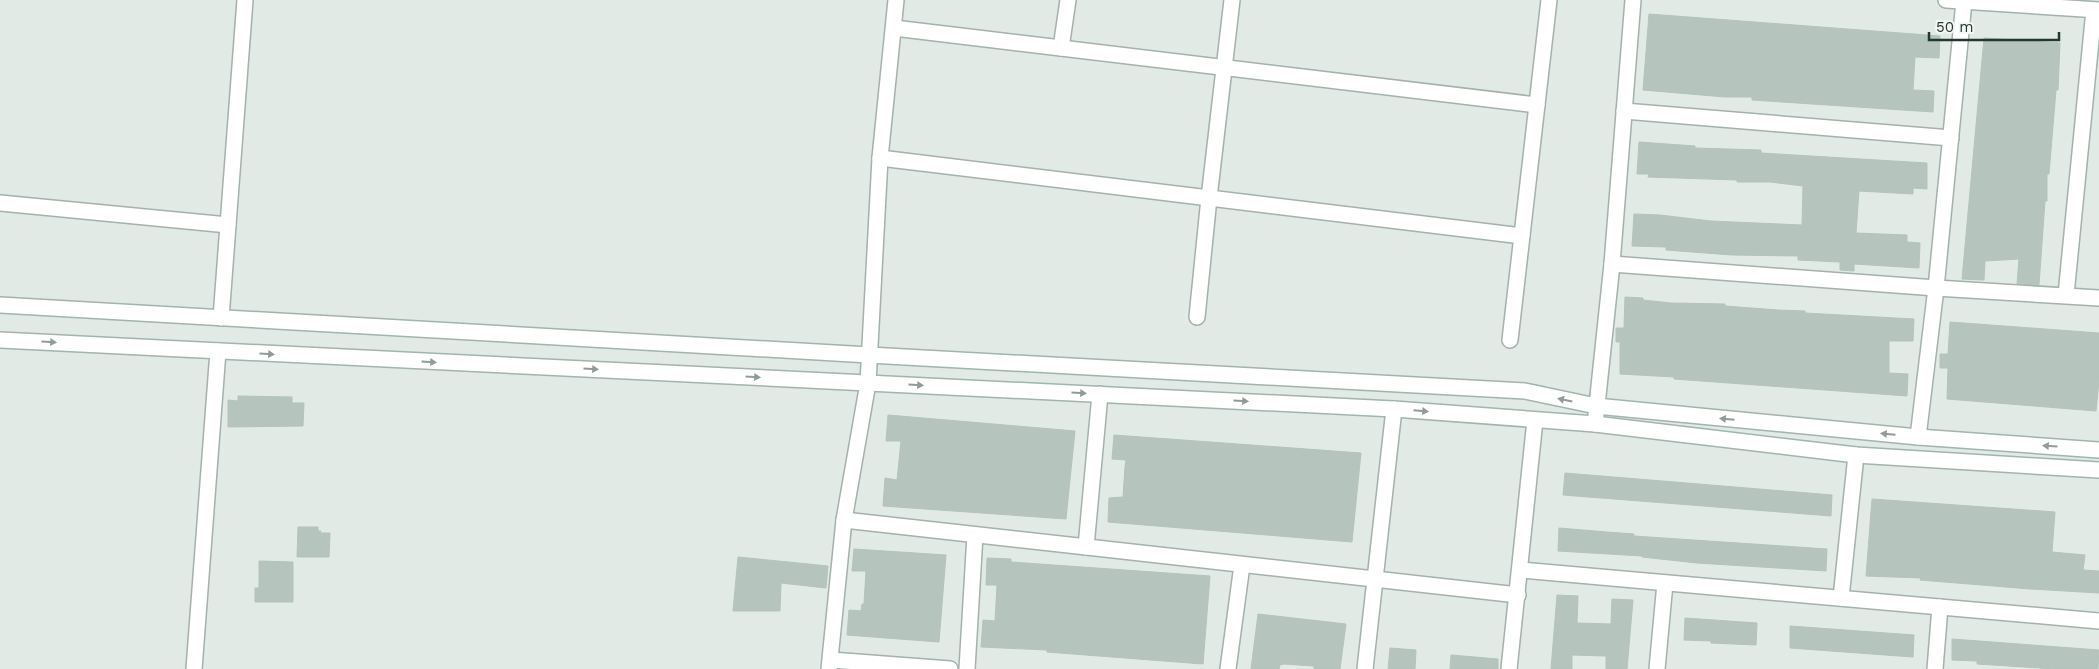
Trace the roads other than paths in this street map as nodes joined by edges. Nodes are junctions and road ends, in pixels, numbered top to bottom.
1 (245, 0) edge
2 (896, 0) edge
3 (1068, 0) edge
4 (1232, 0) edge
5 (1549, 0) edge
6 (1633, 0) edge
7 (1946, 0) edge
8 (1964, 2) junction
9 (2097, 10) edge
10 (894, 28) junction
11 (1061, 48) junction
12 (1224, 67) junction
13 (1537, 105) junction
14 (1624, 111) junction
15 (1950, 138) junction
16 (880, 158) junction
17 (1209, 198) junction
18 (0, 203) edge
19 (228, 225) junction
20 (1522, 236) junction
21 (1612, 264) junction
22 (1936, 288) junction
23 (2066, 296) junction
24 (2099, 298) edge
25 (0, 305) edge
26 (1197, 317) dead end
27 (221, 318) junction
28 (0, 340) edge
29 (1510, 340) dead end
30 (218, 351) junction
31 (869, 355) junction
32 (868, 383) junction
33 (1100, 394) junction
34 (1596, 406) junction
35 (1394, 408) junction
36 (1536, 420) junction
37 (1594, 424) junction
38 (1918, 437) junction
39 (2099, 450) edge
40 (1856, 455) junction
41 (2099, 470) edge
42 (844, 520) junction
43 (975, 535) junction
44 (1086, 547) junction
45 (1242, 565) junction
46 (1521, 570) junction
47 (1375, 579) junction
48 (1665, 583) junction
49 (1518, 596) junction
50 (1841, 598) junction
51 (1940, 607) junction
52 (2099, 620) edge
53 (830, 665) edge
54 (194, 669) edge
55 (950, 669) edge
56 (967, 669) edge
57 (1228, 669) edge
58 (1364, 669) edge
59 (1509, 669) edge
60 (1657, 669) edge
61 (1934, 669) edge

1 - 19 street
2 - 10 street
3 - 11 street
4 - 12 street
5 - 13 street
6 - 14 street
7 - 8 street
8 - 9 street
8 - 15 street
9 - 23 street
10 - 11 street
10 - 16 street
11 - 12 street
12 - 13 street
12 - 17 street
13 - 20 street
14 - 15 street
14 - 21 street
15 - 22 street
16 - 17 street
16 - 31 street
17 - 20 street
17 - 26 street
18 - 19 street
19 - 27 street
20 - 29 street
21 - 22 street
21 - 34 street
22 - 23 street
22 - 38 street
23 - 24 street
25 - 27 street
27 - 31 street
28 -> 30 street
30 -> 32 street
30 - 54 street
31 - 32 street
34 -> 31 street
32 -> 33 street
32 - 42 street
33 -> 35 street
33 - 44 street
34 - 37 street
38 -> 34 street
35 -> 36 street
35 - 47 street
36 - 37 street
36 - 46 street
37 - 40 street
39 -> 38 street
40 - 41 street
40 - 50 street
42 - 43 street
42 - 53 street
43 - 44 street
43 - 56 street
44 - 45 street
45 - 47 street
45 - 57 street
46 - 48 street
46 - 49 street
47 - 49 street
47 - 58 street
48 - 50 street
48 - 60 street
49 - 59 street
50 - 51 street
51 - 52 street
51 - 61 street
53 - 55 street

